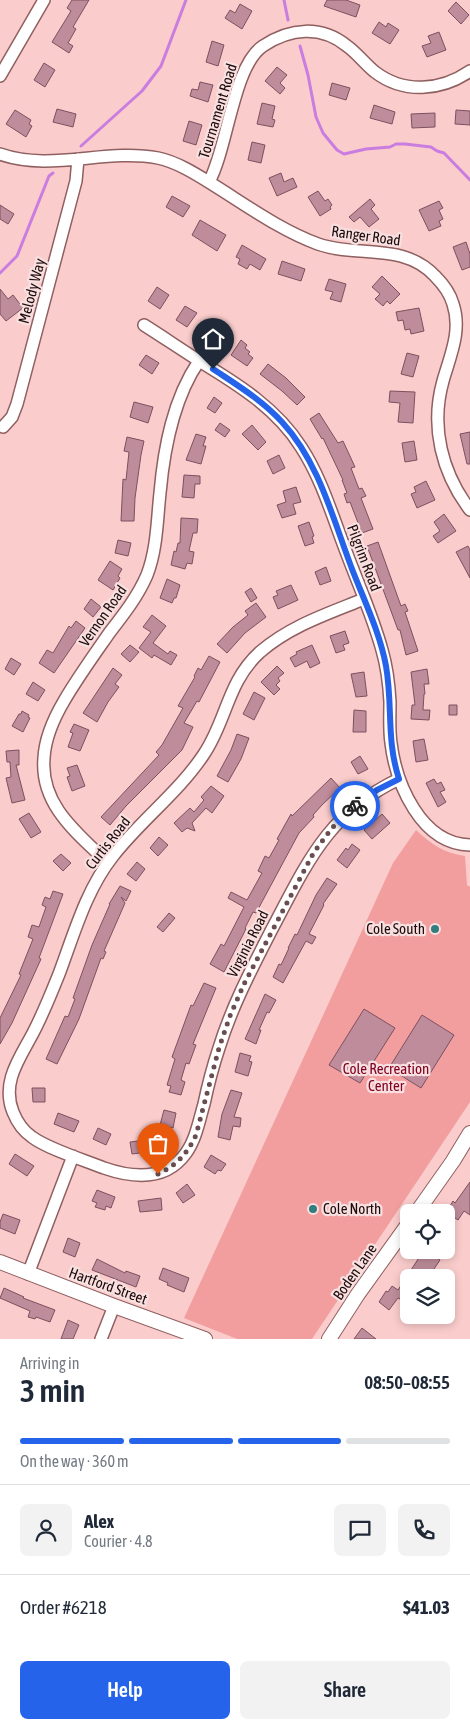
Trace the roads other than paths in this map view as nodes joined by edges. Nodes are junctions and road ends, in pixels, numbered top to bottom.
1 (44, 0) edge
2 (470, 71) edge
3 (0, 76) edge
4 (0, 154) edge
5 (78, 159) junction
6 (209, 182) junction
7 (144, 325) dead end
8 (199, 361) junction
9 (4, 427) dead end
10 (470, 510) edge
11 (364, 599) junction
12 (399, 779) junction
13 (470, 845) edge
14 (108, 863) junction
15 (470, 1133) edge
16 (73, 1156) junction
17 (423, 1204) edge
18 (400, 1236) edge
19 (0, 1262) edge
20 (28, 1274) junction
21 (114, 1306) junction
22 (101, 1339) edge
23 (206, 1339) edge
24 (329, 1339) edge

1 - 3 street
2 - 6 street, Tournament Road
4 - 5 street, Ranger Road
5 - 6 street, Ranger Road
5 - 9 street, Melody Way
6 - 10 street, Ranger Road
7 - 8 street, Pilgrim Road
8 - 11 street, Pilgrim Road
8 - 14 street, Vernon Road
11 - 12 street, Pilgrim Road
11 - 14 street, Curtis Road
12 - 13 street, Pilgrim Road
12 - 16 street, Virginia Road
14 - 16 street, Curtis Road
15 - 17 street
16 - 20 street
18 - 24 street, Boden Lane
19 - 20 street, Hartford Street
20 - 21 street, Hartford Street
21 - 22 street
21 - 23 street, Hartford Street

